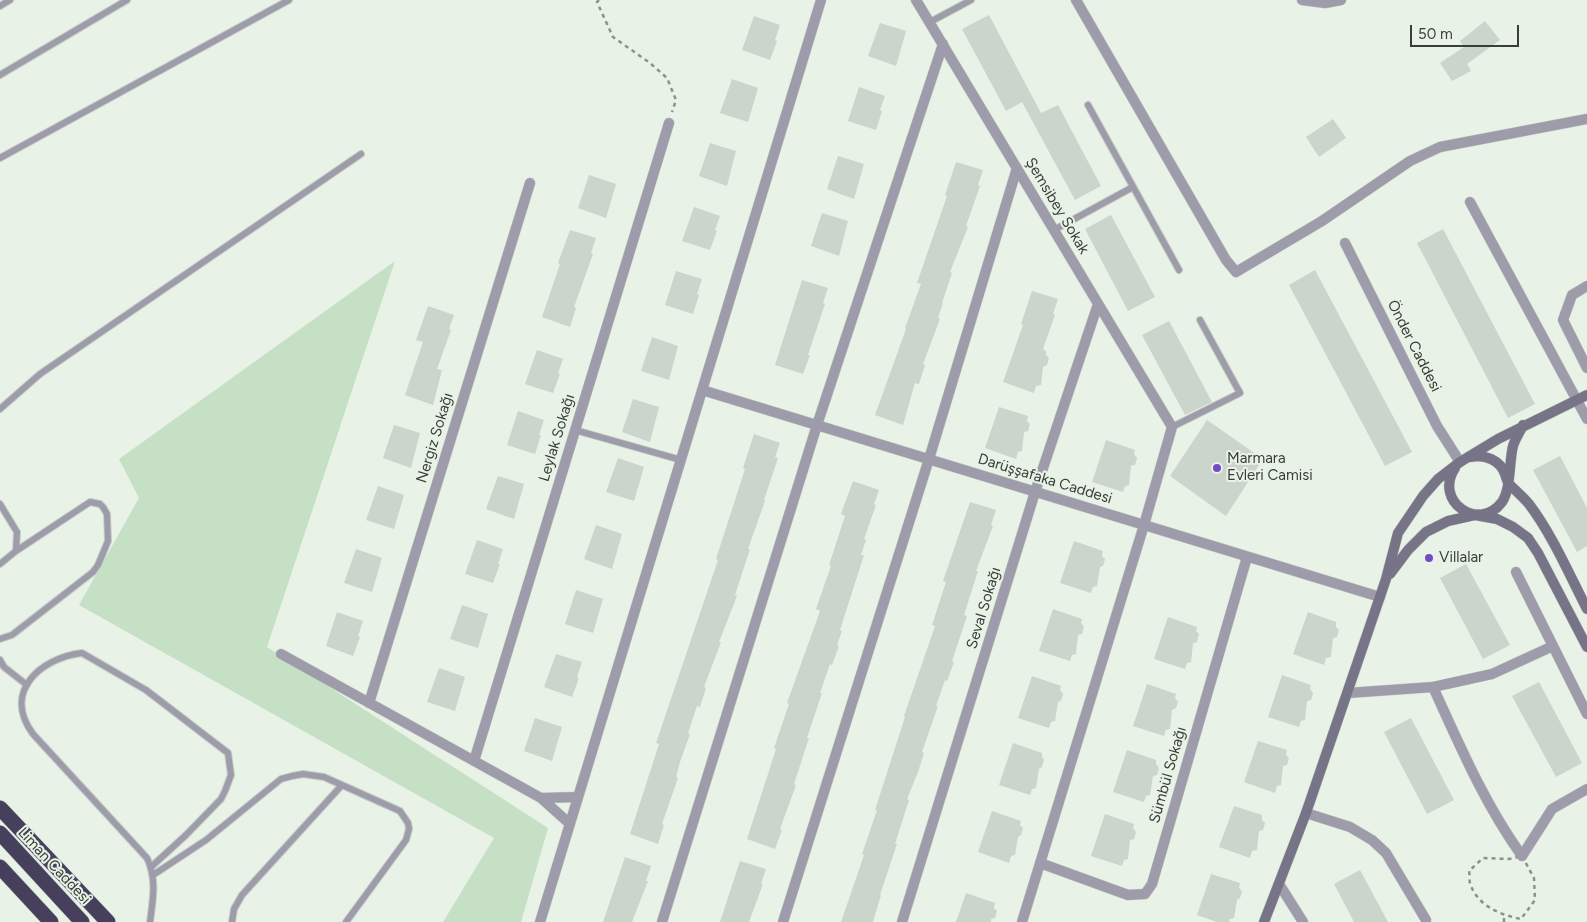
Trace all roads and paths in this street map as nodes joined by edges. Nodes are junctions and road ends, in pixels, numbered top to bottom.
1 (10, 0) edge
2 (127, 0) edge
3 (289, 0) edge
4 (599, 0) edge
5 (821, 0) edge
6 (916, 0) edge
7 (971, 0) edge
8 (1076, 0) edge
9 (1302, 0) edge
10 (1341, 0) edge
11 (0, 6) edge
12 (930, 22) junction
13 (943, 44) junction
14 (0, 75) edge
15 (1088, 105) dead end
16 (1587, 120) edge
17 (669, 123) joint
18 (361, 154) dead end
19 (0, 158) edge
20 (1017, 168) junction
21 (530, 183) dead end
22 (1133, 187) junction
23 (1470, 202) dead end
24 (1054, 230) junction
25 (1345, 243) dead end
26 (1179, 270) dead end
27 (1587, 286) edge
28 (1098, 304) junction
29 (1200, 320) dead end
30 (1587, 368) edge
31 (702, 390) junction
32 (1582, 397) edge
33 (0, 408) edge
34 (1587, 419) edge
35 (817, 425) junction
36 (1523, 425) junction
37 (1172, 427) junction
38 (575, 430) junction
39 (928, 459) junction
40 (681, 460) junction
41 (1460, 462) junction
42 (1507, 483) junction
43 (1036, 492) junction
44 (0, 504) edge
45 (1475, 514) junction
46 (1144, 525) junction
47 (16, 551) junction
48 (1247, 557) junction
49 (0, 564) edge
50 (1516, 572) dead end
51 (1386, 579) junction
52 (1380, 598) junction
53 (1587, 609) edge
54 (0, 639) edge
55 (1553, 646) junction
56 (1587, 647) edge
57 (281, 654) dead end
58 (0, 660) edge
59 (27, 685) junction
60 (1433, 687) junction
61 (1348, 693) junction
62 (368, 703) junction
63 (1587, 714) edge
64 (474, 761) junction
65 (342, 785) junction
66 (1587, 789) edge
67 (578, 797) junction
68 (541, 798) junction
69 (0, 808) edge
70 (1306, 814) junction
71 (570, 824) junction
72 (0, 833) edge
73 (1522, 856) junction
74 (1040, 863) junction
75 (0, 867) edge
76 (151, 867) junction
77 (153, 875) junction
78 (1278, 884) junction
79 (1504, 916) junction
80 (1426, 920) dead end
81 (51, 922) edge
82 (82, 922) edge
83 (108, 922) edge
84 (150, 922) edge
85 (232, 922) edge
86 (346, 922) edge
87 (540, 922) edge
88 (662, 922) edge
89 (783, 922) edge
90 (902, 922) edge
91 (1022, 922) edge
92 (1264, 922) edge
93 (1303, 922) edge
94 (1504, 922) edge

1 - 11 lane
2 - 14 lane
3 - 19 lane
4 - 17 path
5 - 31 street
6 - 12 street, Şemsibey Sokak
7 - 12 lane
8 - 16 street
9 - 10 street
12 - 13 street, Şemsibey Sokak
13 - 20 street, Şemsibey Sokak
13 - 35 street
15 - 22 lane
17 - 38 street, Leylak Sokağı
18 - 33 lane
20 - 24 street, Şemsibey Sokak
20 - 39 street
21 - 62 street, Nergiz Sokağı
22 - 24 lane
22 - 26 lane
23 - 32 street
24 - 28 street, Şemsibey Sokak
25 - 41 street, Önder Caddesi
27 - 30 street
28 - 37 street, Şemsibey Sokak
28 - 43 street, Seval Sokağı
29 - 37 lane
31 - 35 street, Darüşşafaka Caddesi
31 - 40 street
32 - 34 street
32 - 36 street
35 - 39 street, Darüşşafaka Caddesi
35 - 88 street
36 - 41 street
36 - 42 street
37 - 46 street
38 - 40 lane
38 - 64 street, Leylak Sokağı
39 - 43 street, Darüşşafaka Caddesi
39 - 89 street
40 - 67 street
41 - 42 street
41 - 45 street
41 - 51 street
42 - 45 street
42 - 53 street
43 - 46 street, Darüşşafaka Caddesi
43 - 90 street, Seval Sokağı
44 - 47 lane
45 - 51 street
45 - 56 street
46 - 48 street, Darüşşafaka Caddesi
46 - 74 street
47 - 49 lane
47 - 54 lane
48 - 52 street, Darüşşafaka Caddesi
48 - 74 street, Sümbül Sokağı
50 - 55 street
51 - 52 street
52 - 61 street
55 - 60 street
55 - 63 street
57 - 62 street
58 - 59 lane
59 - 76 lane
59 - 76 lane
60 - 61 street
60 - 73 street
61 - 70 street
62 - 64 street
64 - 68 street
65 - 77 lane
65 - 85 lane
65 - 86 lane
66 - 73 street
67 - 68 street
67 - 71 street
68 - 71 street
69 - 83 highway
70 - 78 street
70 - 80 street
71 - 87 street
72 - 82 highway, Liman Caddesi
73 - 79 path
73 - 79 path
74 - 91 street
75 - 81 highway
76 - 77 lane
77 - 84 lane
78 - 92 street
78 - 93 street
79 - 94 path

